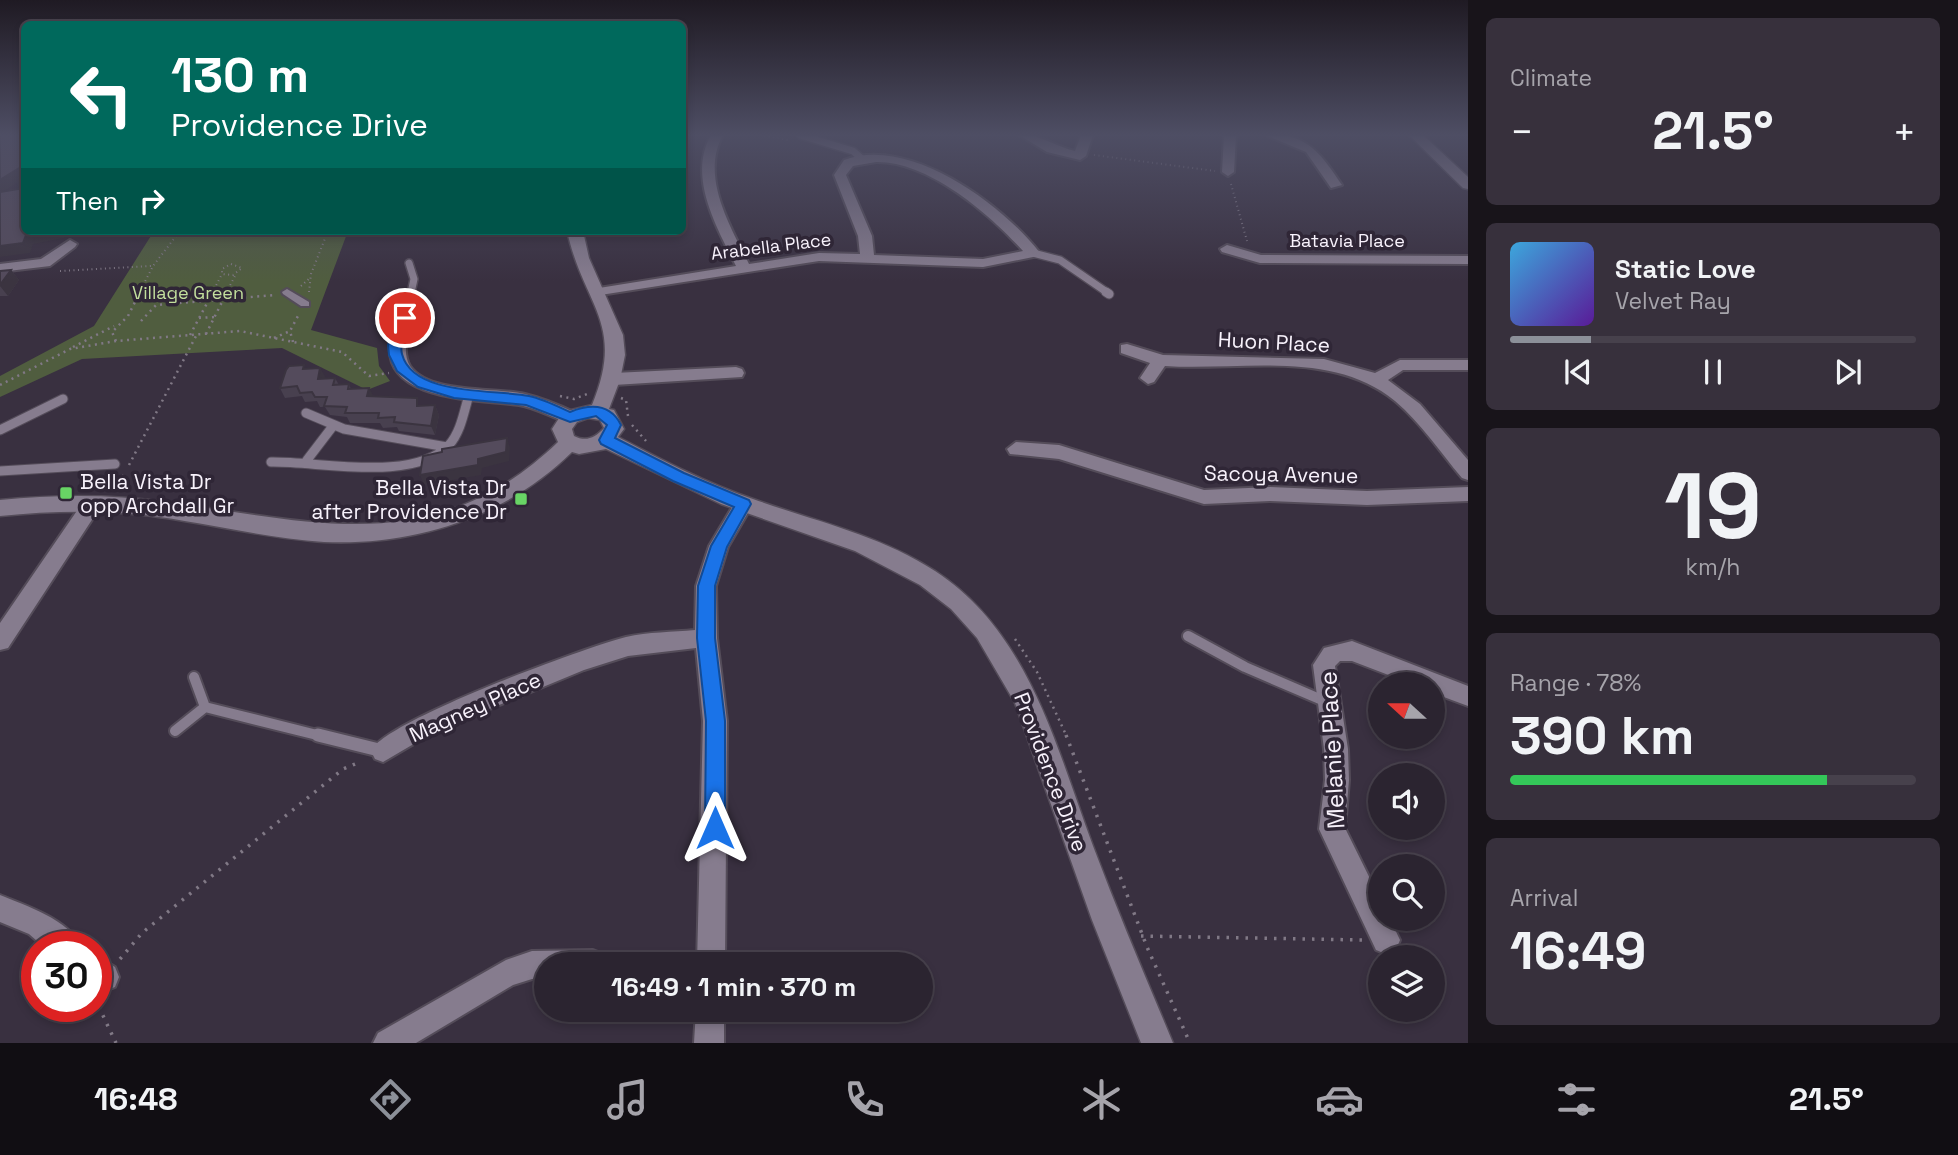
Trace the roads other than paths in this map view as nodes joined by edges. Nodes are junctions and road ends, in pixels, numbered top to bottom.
1 (711, 184) edge
2 (843, 184) edge
3 (947, 184) edge
4 (576, 235) edge
5 (70, 244) dead end
6 (1227, 250) dead end
7 (1033, 253) junction
8 (867, 258) junction
9 (1468, 260) edge
10 (409, 262) dead end
11 (45, 263) junction
12 (0, 268) edge
13 (744, 268) junction
14 (60, 271) road end
15 (287, 292) road end
16 (599, 293) junction
17 (1108, 294) dead end
18 (305, 304) road end
19 (405, 318) joint
20 (1127, 349) dead end
21 (1161, 360) junction
22 (1468, 365) edge
23 (736, 373) dead end
24 (1148, 378) dead end
25 (614, 379) junction
26 (1376, 380) junction
27 (469, 395) junction
28 (63, 399) dead end
29 (599, 411) junction
30 (306, 413) dead end
31 (570, 417) junction
32 (333, 426) junction
33 (0, 430) edge
34 (606, 440) junction
35 (569, 443) junction
36 (448, 447) junction
37 (1016, 449) dead end
38 (307, 460) junction
39 (271, 462) dead end
40 (115, 464) dead end
41 (0, 471) edge
42 (1468, 473) edge
43 (1468, 494) edge
44 (92, 504) junction
45 (744, 504) junction
46 (0, 508) edge
47 (1188, 635) dead end
48 (706, 638) junction
49 (0, 641) edge
50 (194, 677) dead end
51 (1468, 696) edge
52 (1329, 703) junction
53 (205, 707) junction
54 (176, 731) dead end
55 (383, 751) joint
56 (0, 908) edge
57 (46, 931) edge
58 (1386, 940) road end
59 (710, 952) edge
60 (534, 965) edge
61 (710, 1022) edge
62 (388, 1043) edge
63 (709, 1043) edge
64 (1157, 1043) edge

1 - 13 street
2 - 8 street
3 - 7 street
4 - 16 street
5 - 11 street
6 - 9 street, Batavia Place
7 - 8 street, Arabella Place
7 - 17 lane
8 - 13 street, Arabella Place
10 - 19 lane
11 - 12 street
11 - 14 street
13 - 16 street, Arabella Place
15 - 18 street
16 - 25 street
19 - 27 street
20 - 21 street, Huon Place
21 - 24 street
21 - 26 street, Huon Place
22 - 26 street
23 - 25 street
25 - 29 street
26 - 42 street, Huon Place
27 - 31 street
27 - 36 lane
28 - 33 lane
29 - 31 street
29 - 34 street
30 - 32 lane
31 - 35 street
32 - 36 lane
32 - 38 lane
34 - 35 street
34 - 45 street, Providence Drive
35 - 44 street
36 - 38 lane
37 - 43 street, Sacoya Avenue
38 - 39 lane
40 - 41 lane
44 - 46 street
44 - 49 street
45 - 48 street
45 - 64 street, Providence Drive
47 - 52 lane
48 - 55 street, Magney Place
48 - 59 street
50 - 53 lane
51 - 52 street, Melanie Place
52 - 58 street, Melanie Place
53 - 54 lane
53 - 55 lane, Magney Place
56 - 57 street
60 - 62 street
61 - 63 street

